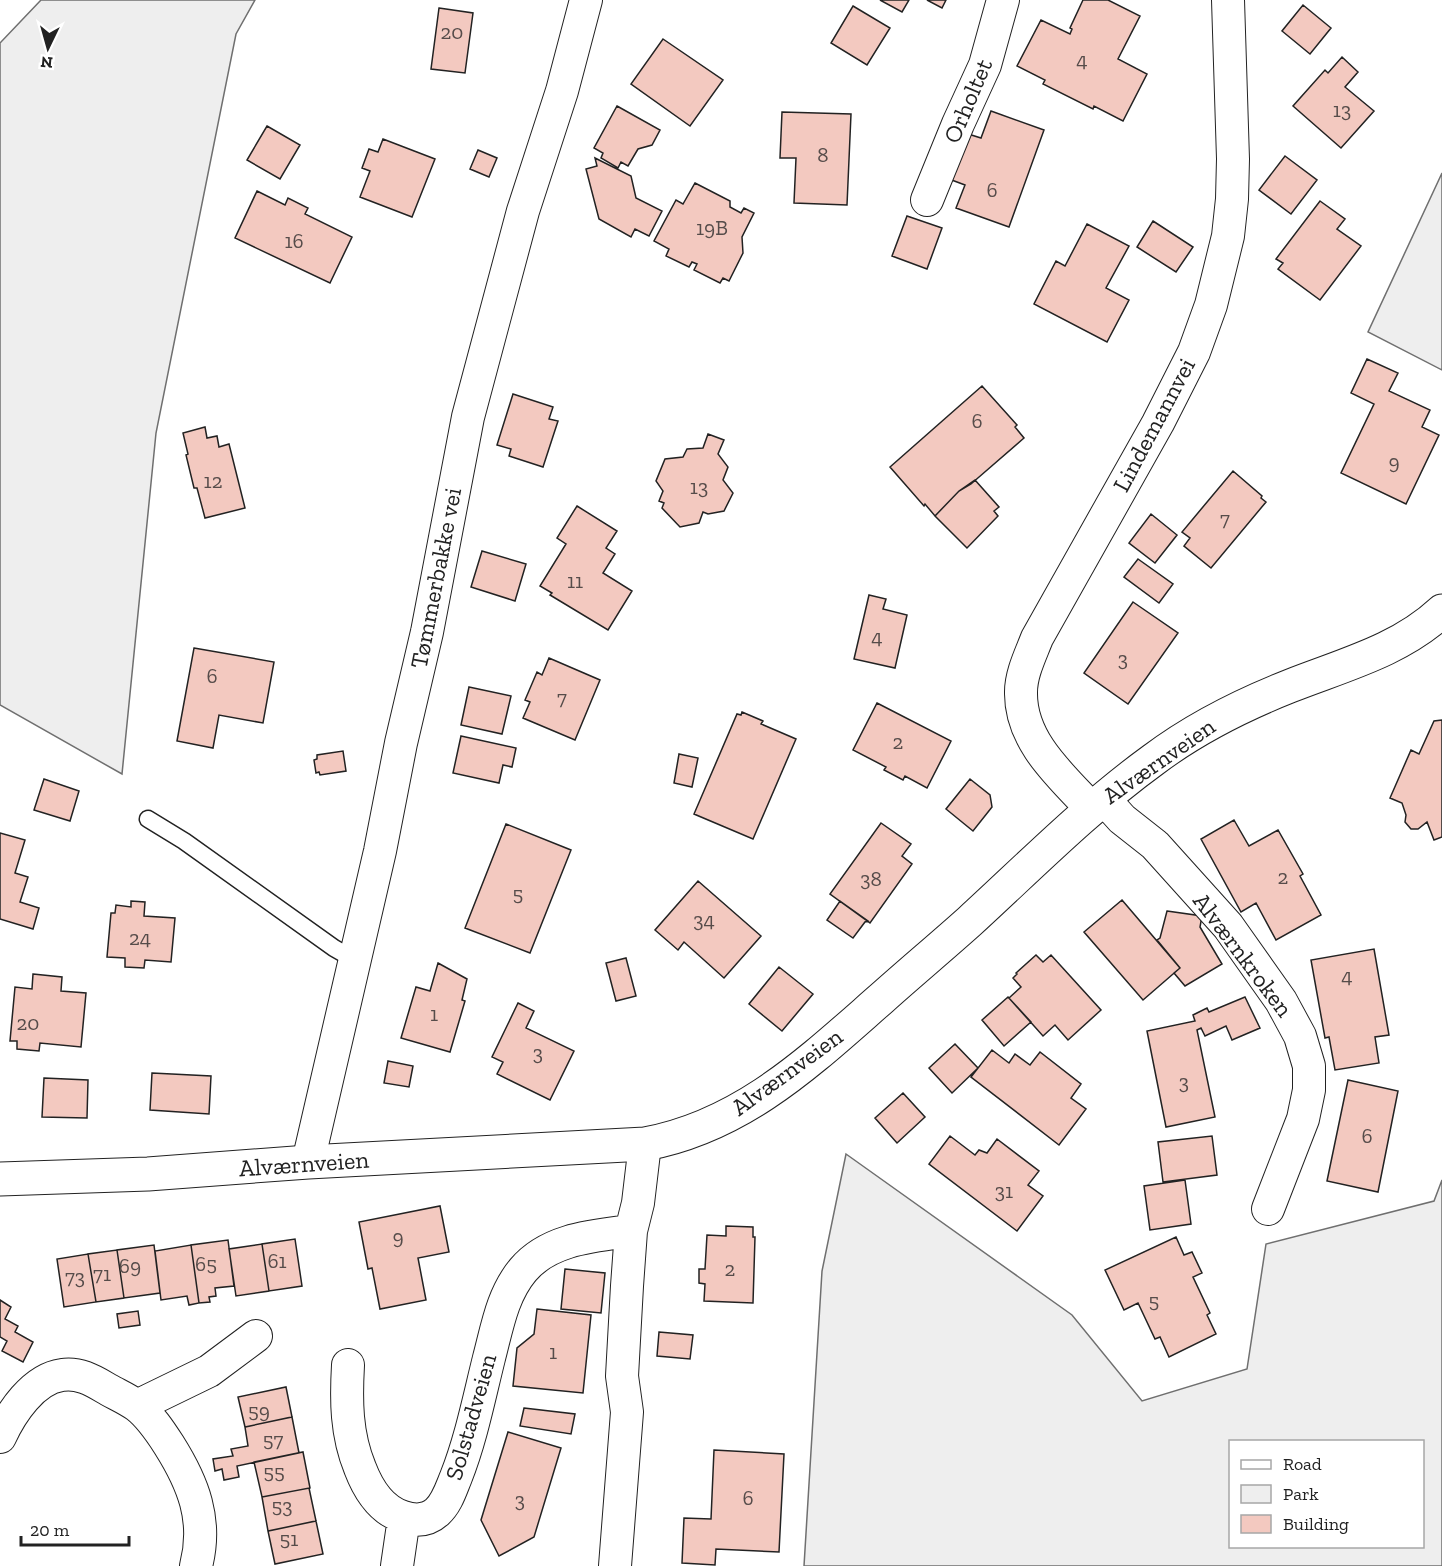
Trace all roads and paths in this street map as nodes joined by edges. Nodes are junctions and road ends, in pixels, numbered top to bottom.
1 (586, 0) edge
2 (1003, 0) edge
3 (1228, 0) edge
4 (927, 200) dead end
5 (1442, 612) edge
6 (1098, 804) junction
7 (148, 819) dead end
8 (355, 960) junction
9 (645, 1144) junction
10 (308, 1162) junction
11 (0, 1179) edge
12 (1268, 1209) dead end
13 (631, 1231) junction
14 (255, 1336) dead end
15 (348, 1365) dead end
16 (137, 1406) junction
17 (0, 1437) edge
18 (404, 1518) junction
19 (196, 1566) edge
20 (397, 1566) edge
21 (615, 1566) edge

1 - 8 street, Tømmerbakke vei
2 - 4 street, Orholtet
3 - 6 street, Lindemannvei
5 - 6 main road, Alværnveien
6 - 9 main road, Alværnveien
6 - 12 street, Alværnkroken
7 - 8 lane
8 - 10 street, Tømmerbakke vei
9 - 10 main road, Alværnveien
9 - 13 street
10 - 11 main road, Alværnveien
13 - 18 street, Solstadveien
13 - 21 street
14 - 16 street
15 - 18 street
16 - 17 street
16 - 19 street
18 - 20 street

